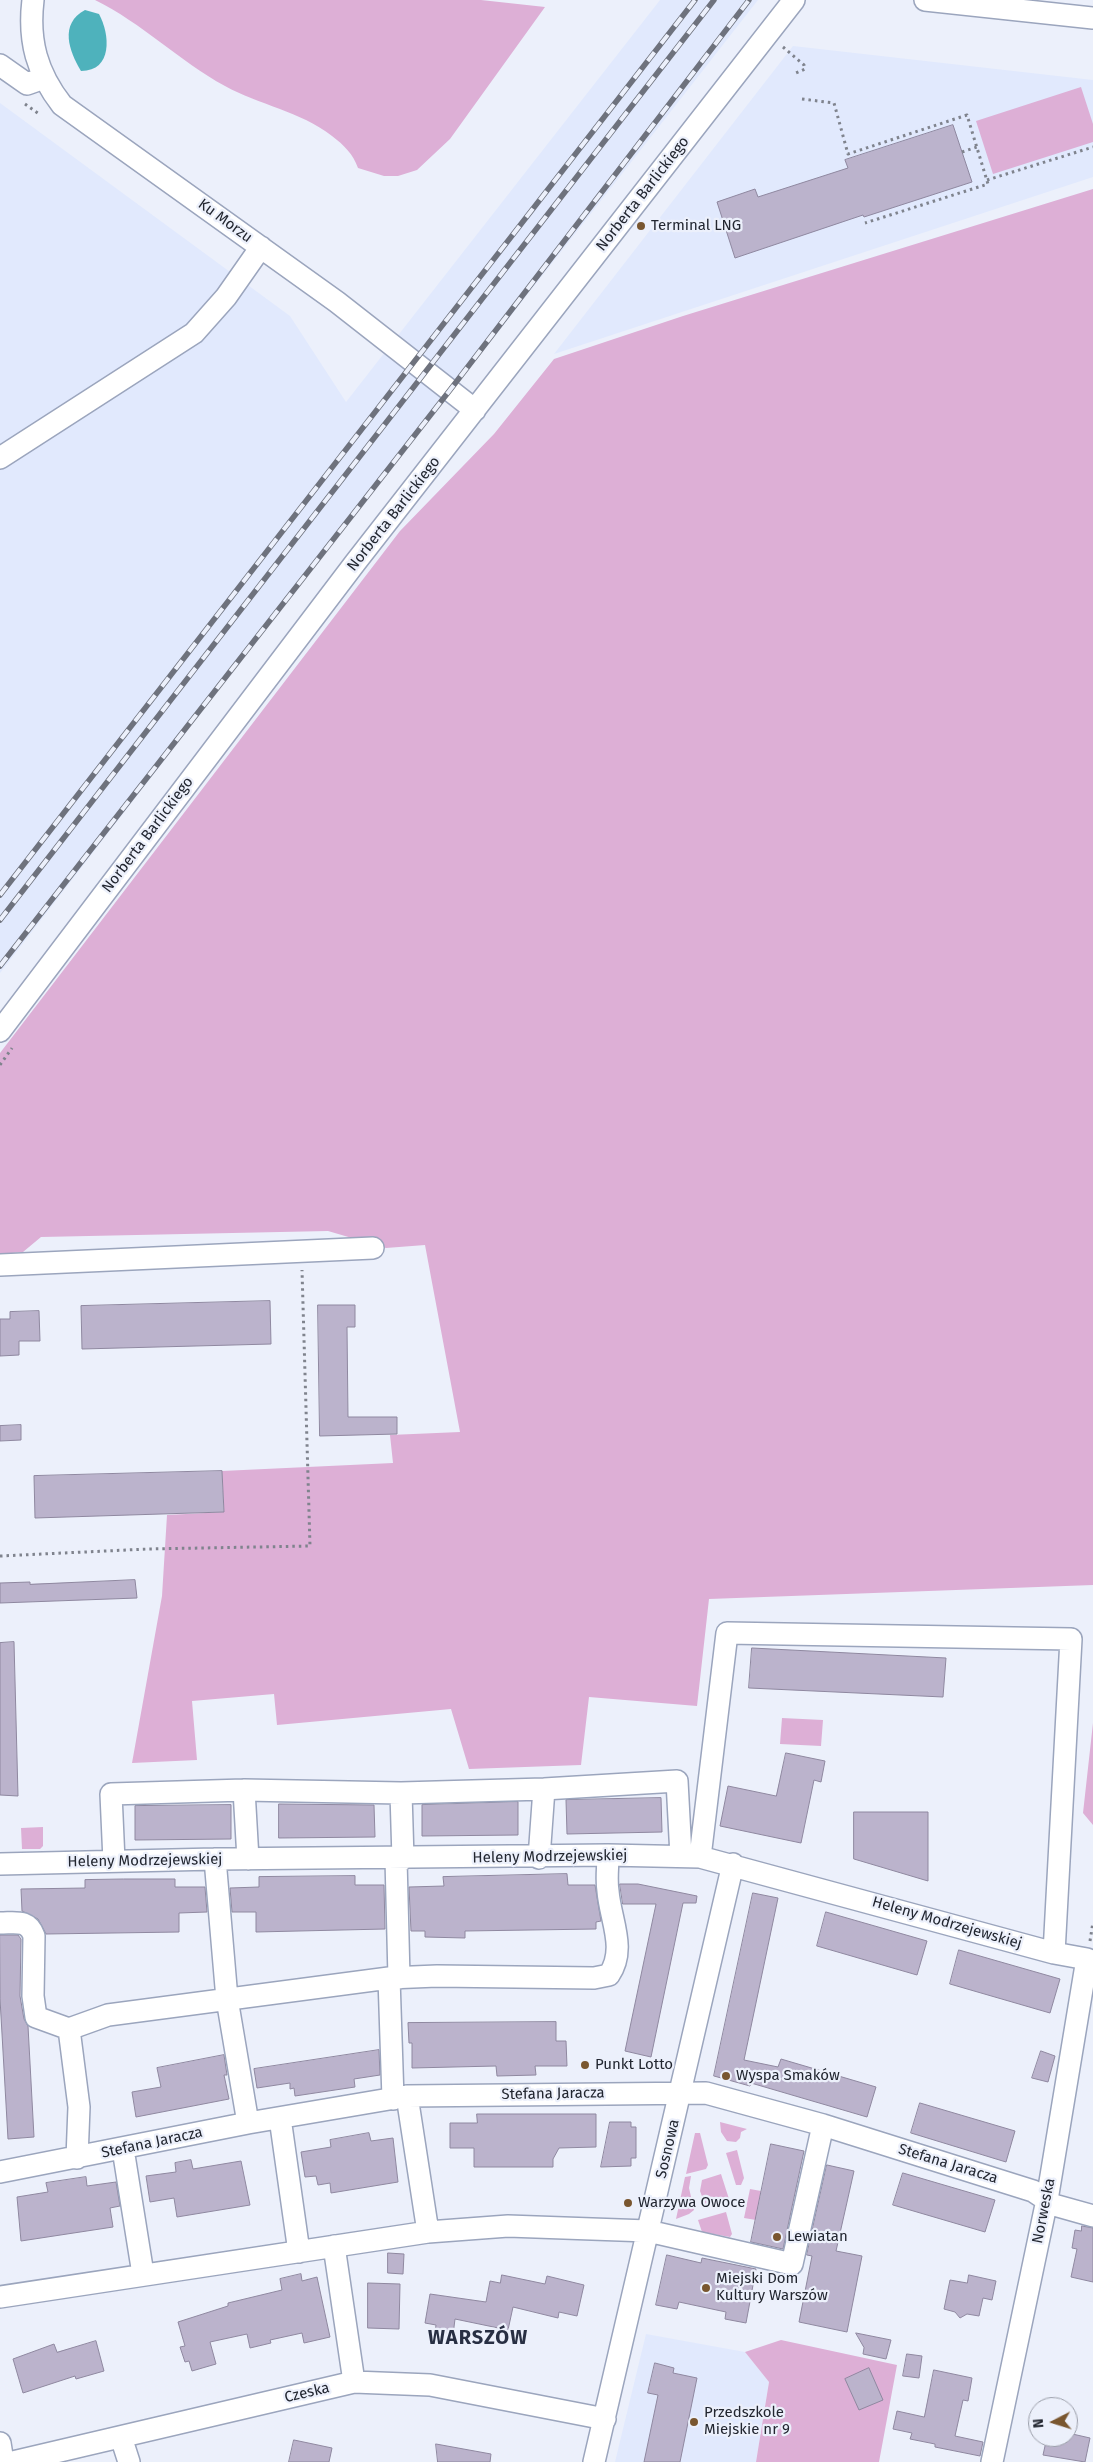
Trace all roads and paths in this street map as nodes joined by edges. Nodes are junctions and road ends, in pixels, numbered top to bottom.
1 (33, 0) edge
2 (794, 0) edge
3 (925, 0) edge
4 (1093, 18) edge
5 (783, 42) dead end
6 (0, 65) edge
7 (796, 73) dead end
8 (44, 78) junction
9 (802, 98) dead end
10 (976, 147) junction
11 (1093, 147) edge
12 (962, 152) dead end
13 (987, 180) junction
14 (865, 223) dead end
15 (261, 247) junction
16 (474, 410) junction
17 (0, 458) edge
18 (0, 1031) edge
19 (373, 1248) dead end
20 (301, 1252) junction
21 (0, 1265) edge
22 (0, 1556) edge
23 (544, 1789) junction
24 (244, 1790) junction
25 (401, 1793) junction
26 (608, 1855) junction
27 (691, 1856) junction
28 (539, 1858) junction
29 (214, 1859) junction
30 (248, 1859) junction
31 (399, 1859) junction
32 (114, 1861) junction
33 (0, 1864) edge
34 (733, 1864) junction
35 (0, 1923) edge
36 (1054, 1953) junction
37 (1087, 1959) joint
38 (394, 1978) junction
39 (227, 1999) junction
40 (68, 2029) junction
41 (681, 2094) junction
42 (400, 2098) junction
43 (280, 2118) junction
44 (248, 2122) junction
45 (823, 2125) junction
46 (123, 2149) junction
47 (77, 2158) junction
48 (0, 2172) edge
49 (1047, 2200) junction
50 (1093, 2216) edge
51 (648, 2231) junction
52 (428, 2232) junction
53 (334, 2246) junction
54 (299, 2252) junction
55 (143, 2274) junction
56 (0, 2297) edge
57 (354, 2382) junction
58 (604, 2419) junction
59 (121, 2437) junction
60 (0, 2443) edge
61 (3, 2462) edge
62 (14, 2462) edge
63 (129, 2462) edge
64 (594, 2462) edge
65 (992, 2462) edge

1 - 8 street, Ku Morzu
2 - 16 street, Norberta Barlickiego
3 - 4 street
5 - 7 path
6 - 8 street
8 - 15 street, Ku Morzu
9 - 10 path
10 - 12 path
10 - 13 path
11 - 13 path
13 - 14 path
15 - 16 street, Ku Morzu
15 - 17 street
16 - 18 street, Norberta Barlickiego
19 - 20 street
20 - 21 street
20 - 22 path
23 - 25 street
23 - 27 street
23 - 28 street
24 - 25 street
24 - 30 street
24 - 32 street
25 - 31 street
26 - 27 street, Heleny Modrzejewskiej
26 - 28 street, Heleny Modrzejewskiej
26 - 38 street
27 - 34 street, Heleny Modrzejewskiej
27 - 36 street
28 - 31 street, Heleny Modrzejewskiej
29 - 30 street, Heleny Modrzejewskiej
29 - 32 street, Heleny Modrzejewskiej
29 - 39 street
30 - 31 street, Heleny Modrzejewskiej
31 - 38 street
32 - 33 street, Heleny Modrzejewskiej
34 - 36 street, Heleny Modrzejewskiej
34 - 41 street, Sosnowa
35 - 40 street
36 - 37 street, Heleny Modrzejewskiej
37 - 49 street, Norweska
38 - 39 street
38 - 42 street
39 - 40 street
39 - 44 street
40 - 47 street
41 - 42 street, Stefana Jaracza
41 - 45 street, Stefana Jaracza
41 - 51 street, Sosnowa
42 - 43 street, Stefana Jaracza
42 - 52 street
43 - 44 street, Stefana Jaracza
43 - 54 street
44 - 46 street, Stefana Jaracza
45 - 49 street, Stefana Jaracza
45 - 51 street
46 - 47 street, Stefana Jaracza
46 - 55 street
47 - 48 street, Stefana Jaracza
49 - 50 street, Stefana Jaracza
49 - 65 street, Norweska
51 - 52 street
51 - 58 street, Sosnowa
52 - 53 street
53 - 54 street
53 - 57 street
54 - 55 street
55 - 56 street
57 - 58 street, Czeska
57 - 59 street, Czeska
58 - 64 street, Sosnowa
59 - 62 street, Czeska
59 - 63 street
60 - 61 street

